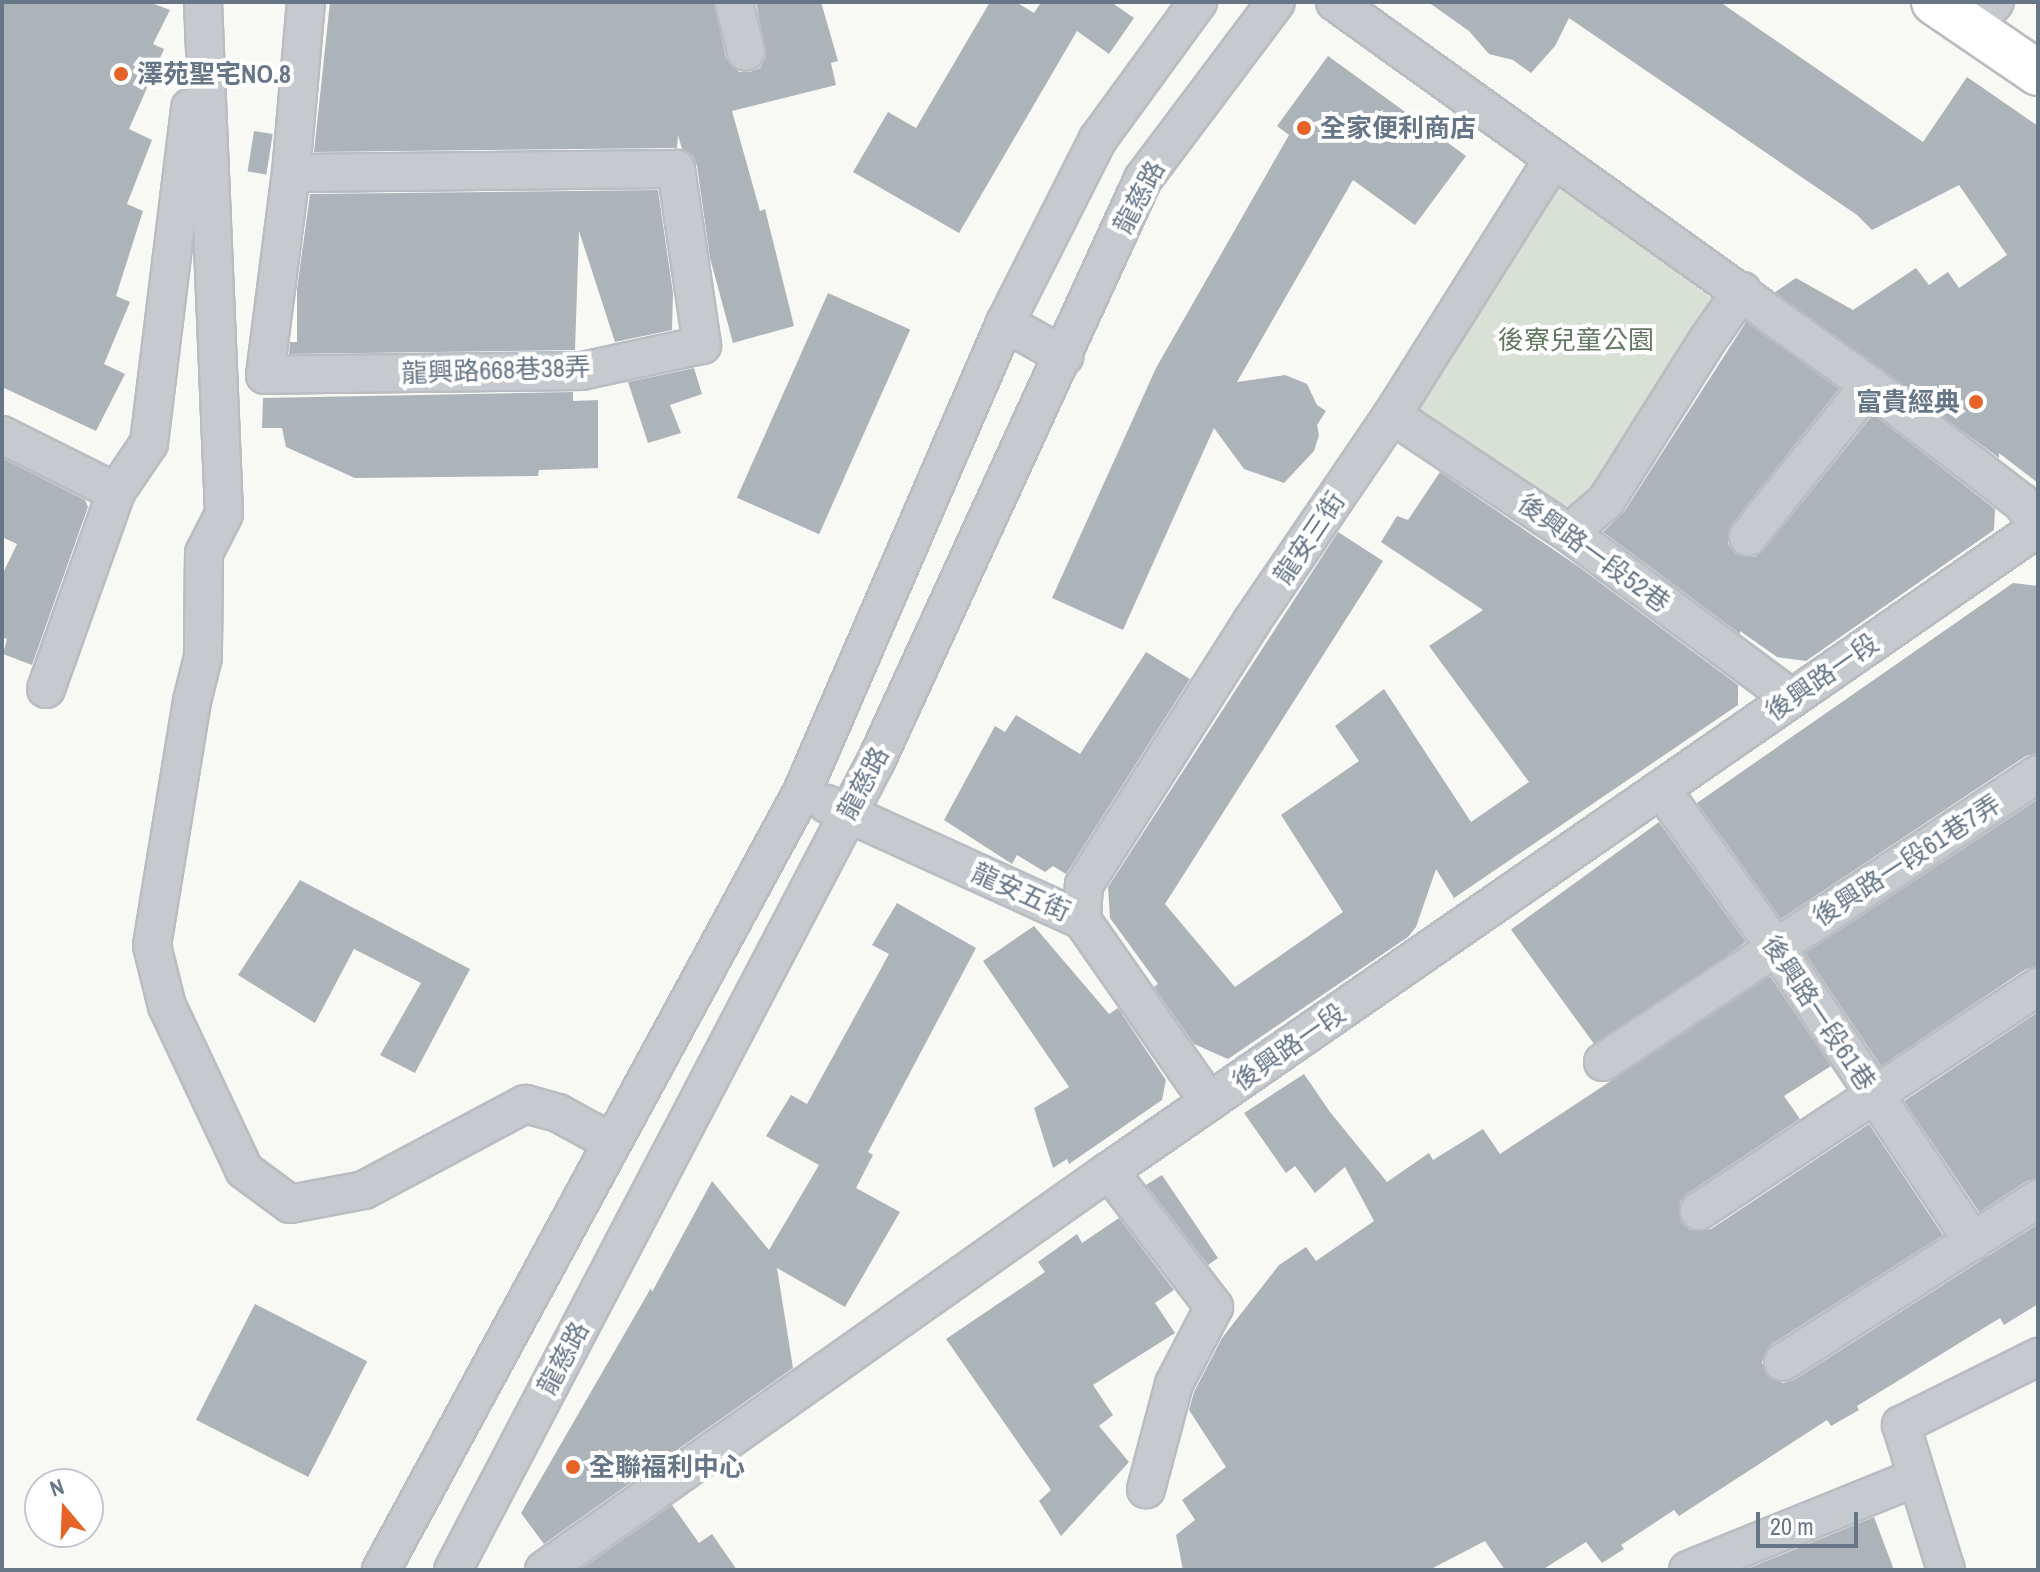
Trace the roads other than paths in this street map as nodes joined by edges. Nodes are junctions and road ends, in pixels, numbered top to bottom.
1 (203, 2) edge
2 (306, 2) edge
3 (734, 2) edge
4 (1198, 2) edge
5 (1276, 2) edge
6 (1335, 2) edge
7 (1934, 2) edge
8 (1984, 15) edge
9 (746, 52) dead end
10 (2038, 73) edge
11 (1552, 161) junction
12 (291, 173) junction
13 (1742, 291) junction
14 (1005, 323) junction
15 (1064, 356) junction
16 (1869, 385) junction
17 (1392, 415) junction
18 (2, 435) edge
19 (116, 492) junction
20 (2038, 526) edge
21 (1569, 533) junction
22 (1748, 537) dead end
23 (46, 689) dead end
24 (1791, 698) junction
25 (2038, 774) edge
26 (1661, 789) junction
27 (802, 792) junction
28 (847, 813) junction
29 (1082, 920) junction
30 (1776, 947) junction
31 (2038, 987) edge
32 (1603, 1062) dead end
33 (1873, 1094) junction
34 (1209, 1102) junction
35 (611, 1142) junction
36 (1109, 1171) junction
37 (2038, 1199) edge
38 (1699, 1211) dead end
39 (1973, 1241) junction
40 (2038, 1357) edge
41 (1783, 1362) dead end
42 (1917, 1477) junction
43 (1146, 1489) dead end
44 (381, 1570) edge
45 (453, 1570) edge
46 (544, 1570) edge
47 (1688, 1570) edge
48 (1946, 1570) edge

1 - 19 street
1 - 35 street
2 - 12 street, 龍興路668巷38弄
3 - 9 street
4 - 14 street, 龍慈路
5 - 15 street, 龍慈路
6 - 11 street
7 - 8 main road
8 - 10 main road
11 - 13 street
11 - 17 street, 龍安三街
12 - 12 street, 龍興路668巷38弄
13 - 16 street
13 - 21 street
14 - 15 street
14 - 27 street, 龍慈路
15 - 28 street, 龍慈路
16 - 20 street
16 - 22 street
17 - 21 street, 後興路一段52巷
17 - 29 street, 龍安三街
18 - 19 street
19 - 23 street
20 - 24 street, 後興路一段
21 - 24 street, 後興路一段52巷
24 - 26 street, 後興路一段
25 - 30 street, 後興路一段61巷7弄
26 - 30 street, 後興路一段61巷
26 - 34 street, 後興路一段
27 - 28 street, 龍安五街
27 - 35 street, 龍慈路
28 - 29 street, 龍安五街
28 - 45 street, 龍慈路
29 - 34 street, 龍安五街
30 - 32 street, 後興路一段61巷7弄
30 - 33 street, 後興路一段61巷
31 - 33 street
33 - 38 street
33 - 39 street, 後興路一段61巷
34 - 36 street, 後興路一段
35 - 44 street, 龍慈路
36 - 43 street
36 - 46 street, 後興路一段
37 - 39 street
39 - 41 street
40 - 42 street
42 - 47 street
42 - 48 street

